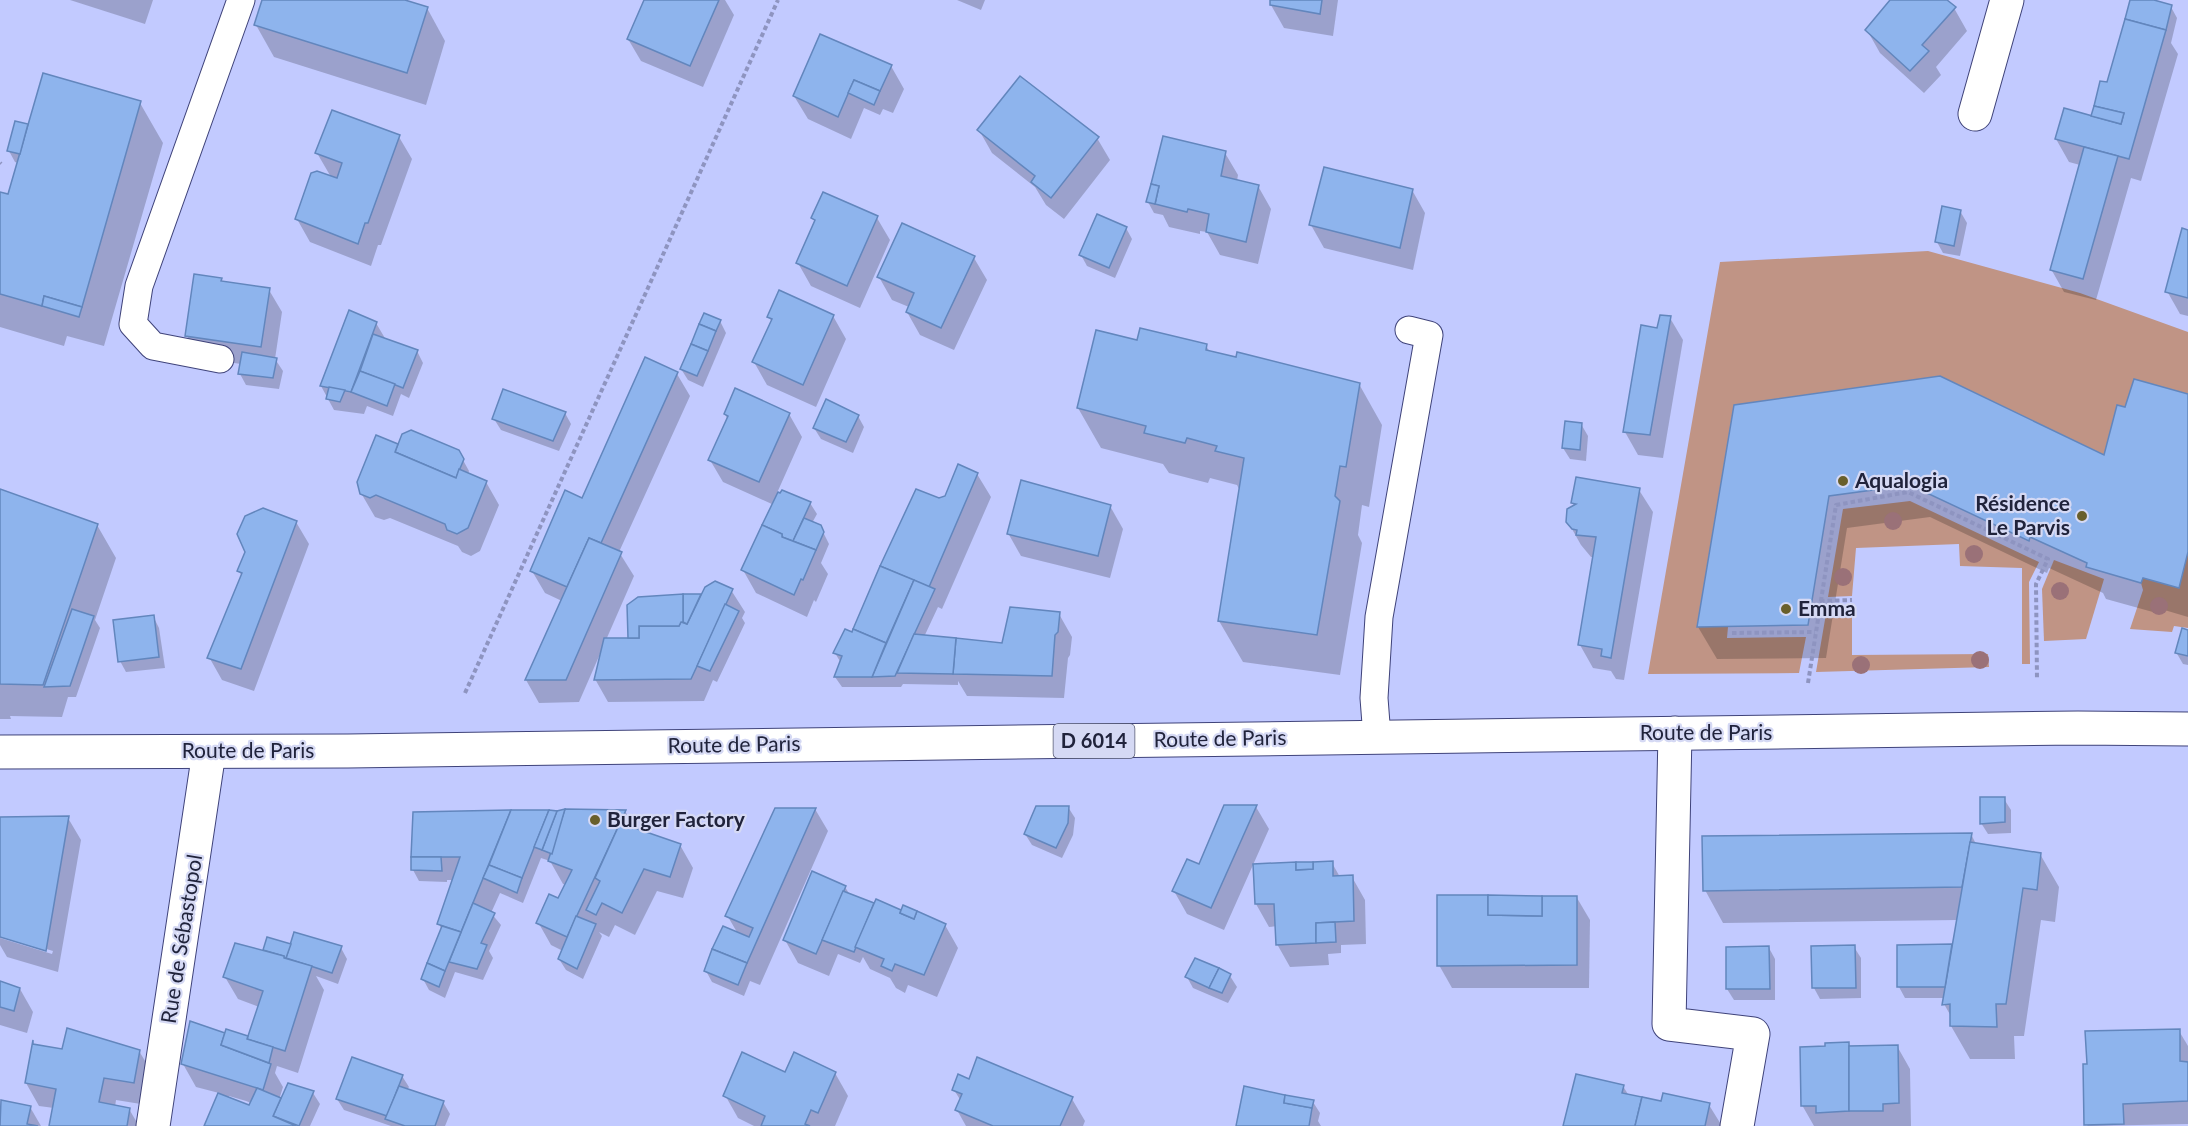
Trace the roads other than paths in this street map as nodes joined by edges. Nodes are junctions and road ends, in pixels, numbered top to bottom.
1 (241, 0) edge
2 (2007, 0) edge
3 (1975, 114) dead end
4 (1409, 330) dead end
5 (220, 359) dead end
6 (2188, 729) edge
7 (1675, 733) junction
8 (1377, 737) junction
9 (0, 752) edge
10 (209, 752) junction
11 (153, 1126) edge
12 (1737, 1126) edge

1 - 5 lane
2 - 3 main road
4 - 8 lane
6 - 7 main road, Route de Paris / D 6014
7 - 8 main road, Route de Paris / D 6014
7 - 12 main road
8 - 10 main road, Route de Paris / D 6014
9 - 10 main road, Route de Paris / D 6014
10 - 11 main road, Rue de Sébastopol

